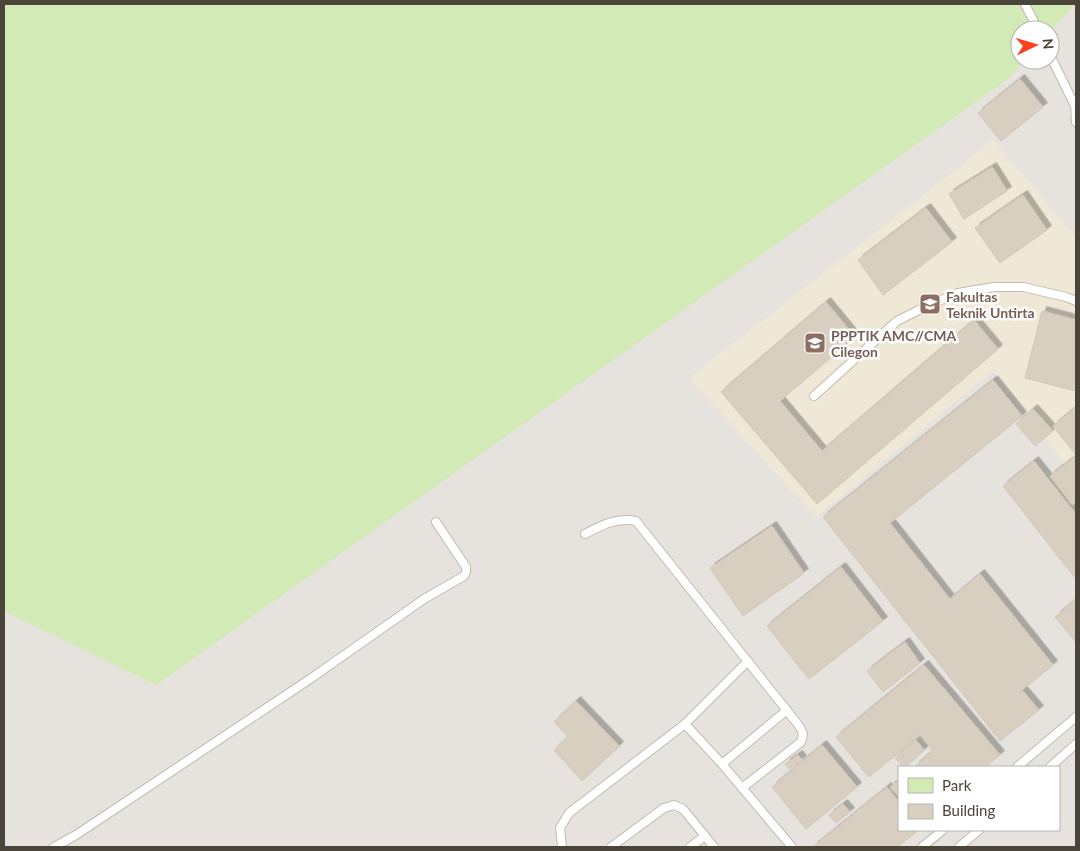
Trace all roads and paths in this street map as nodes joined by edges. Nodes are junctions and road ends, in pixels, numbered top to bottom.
1 (1025, 4) edge
2 (1033, 20) edge
3 (1058, 70) edge
4 (1075, 101) edge
5 (1076, 122) edge
6 (1076, 301) edge
7 (814, 396) dead end
8 (436, 522) dead end
9 (585, 534) dead end
10 (748, 661) junction
11 (787, 710) junction
12 (1076, 717) edge
13 (685, 724) junction
14 (1076, 744) edge
15 (722, 764) junction
16 (1018, 766) edge
17 (1051, 766) edge
18 (742, 788) junction
19 (942, 831) edge
20 (978, 831) edge
21 (705, 836) junction
22 (926, 846) edge
23 (54, 847) edge
24 (562, 847) edge
25 (611, 847) edge
26 (690, 847) edge
27 (714, 847) edge
28 (792, 847) edge
29 (959, 847) edge

1 - 2 lane
3 - 4 lane
4 - 5 lane
6 - 7 lane
8 - 23 lane
9 - 10 lane
10 - 11 lane
10 - 13 lane
11 - 15 lane
11 - 18 lane
12 - 16 lane
13 - 15 lane
13 - 24 lane
14 - 17 lane
15 - 18 lane
18 - 28 lane
19 - 22 lane
20 - 29 lane
21 - 25 lane
21 - 26 lane
21 - 27 lane

